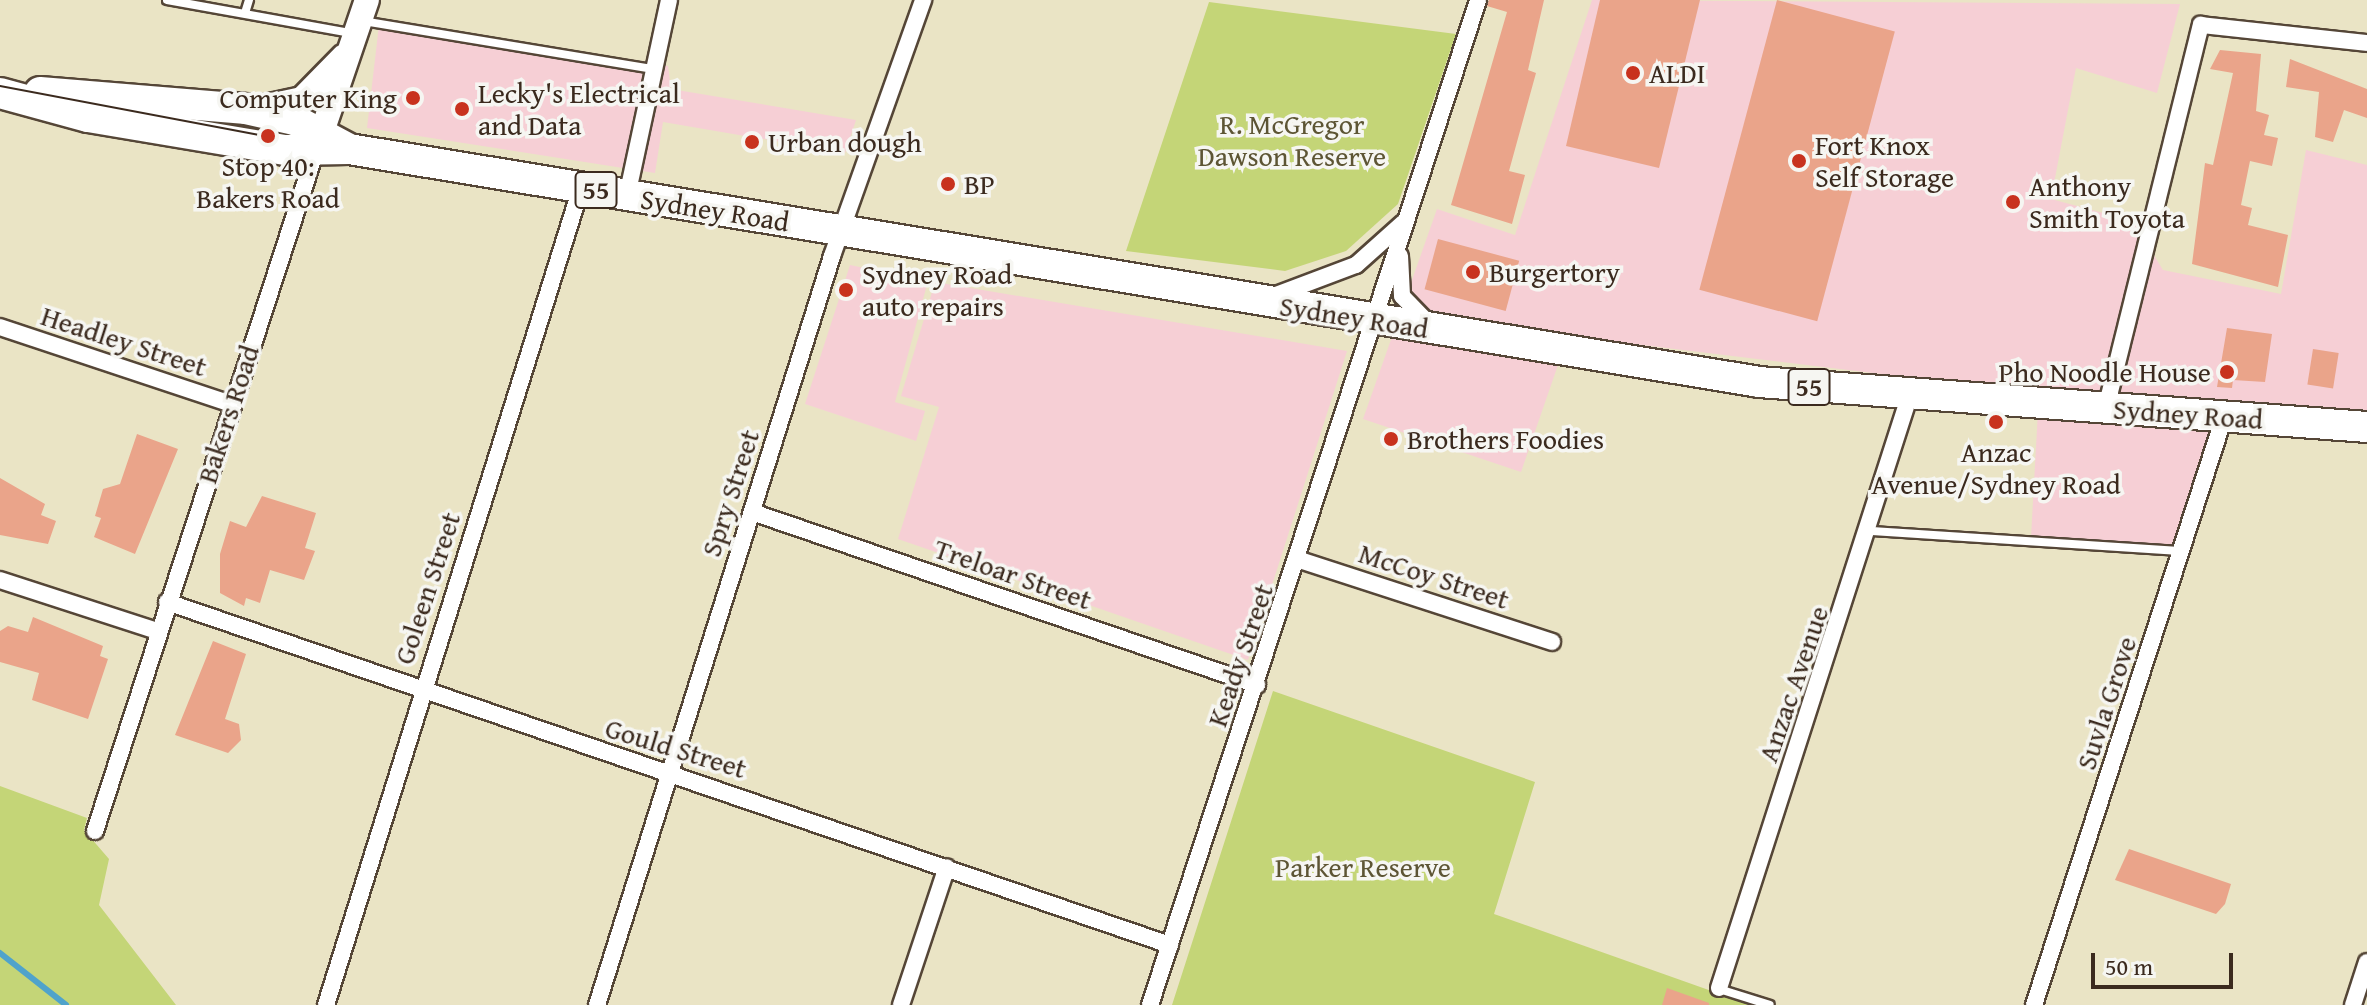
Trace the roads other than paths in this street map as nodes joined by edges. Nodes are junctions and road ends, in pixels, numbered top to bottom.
1 (167, 0) edge
2 (249, 0) edge
3 (669, 0) edge
4 (923, 0) edge
5 (1478, 0) edge
6 (245, 13) junction
7 (359, 25) edge
8 (2367, 43) edge
9 (654, 69) junction
10 (0, 91) edge
11 (246, 109) junction
12 (319, 141) junction
13 (581, 188) junction
14 (627, 196) junction
15 (1404, 227) junction
16 (843, 232) junction
17 (1256, 301) junction
18 (1375, 320) junction
19 (0, 327) edge
20 (1440, 331) junction
21 (1910, 394) junction
22 (231, 404) junction
23 (2106, 408) junction
24 (2224, 417) junction
25 (2367, 427) edge
26 (752, 512) junction
27 (1872, 531) junction
28 (2184, 551) junction
29 (1300, 560) junction
30 (0, 580) edge
31 (167, 602) junction
32 (157, 631) junction
33 (1552, 642) dead end
34 (1257, 685) junction
35 (422, 689) junction
36 (667, 773) junction
37 (95, 831) dead end
38 (947, 867) junction
39 (1170, 945) junction
40 (2367, 962) edge
41 (1719, 988) joint
42 (326, 1005) edge
43 (597, 1005) edge
44 (901, 1005) edge
45 (1150, 1005) edge
46 (1770, 1005) edge
47 (2034, 1005) edge
48 (2353, 1005) edge

1 - 6 lane
2 - 6 lane
3 - 9 street
4 - 16 street, Spry Street
5 - 15 street, Keady Street
6 - 7 lane
7 - 9 lane
7 - 11 street
7 - 12 street, Bakers Road
8 - 23 street
9 - 14 street
10 - 11 highway, Sydney Road / 55
10 - 12 highway, Sydney Road / 55
11 - 12 highway, Sydney Road / 55
12 - 13 highway, Sydney Road / 55
12 - 22 street, Bakers Road
13 - 14 highway, Sydney Road / 55
13 - 35 street, Goleen Street
14 - 16 highway, Sydney Road / 55
15 - 17 street
15 - 18 street, Keady Street
15 - 20 street
16 - 17 highway, Sydney Road / 55
16 - 26 street, Spry Street
17 - 18 highway, Sydney Road / 55
18 - 20 highway, Sydney Road / 55
18 - 29 street, Keady Street
19 - 22 street, Headley Street
20 - 21 highway, Sydney Road / 55
21 - 23 highway, Sydney Road / 55
21 - 27 street, Anzac Avenue
22 - 31 street, Bakers Road
23 - 24 highway, Sydney Road / 55
24 - 25 highway, Sydney Road / 55
24 - 28 street, Suvla Grove
26 - 34 street, Treloar Street
26 - 36 street, Spry Street
27 - 28 lane
27 - 41 street, Anzac Avenue
28 - 47 street, Suvla Grove
29 - 33 street, McCoy Street
29 - 34 street, Keady Street
30 - 32 street
31 - 32 street, Bakers Road
31 - 35 street, Gould Street
32 - 37 street, Bakers Road
34 - 39 street, Keady Street
35 - 36 street, Gould Street
35 - 42 street, Goleen Street
36 - 38 street, Gould Street
36 - 43 street, Spry Street
38 - 39 street, Gould Street
38 - 44 street
39 - 45 street, Keady Street
40 - 48 street
41 - 46 lane

